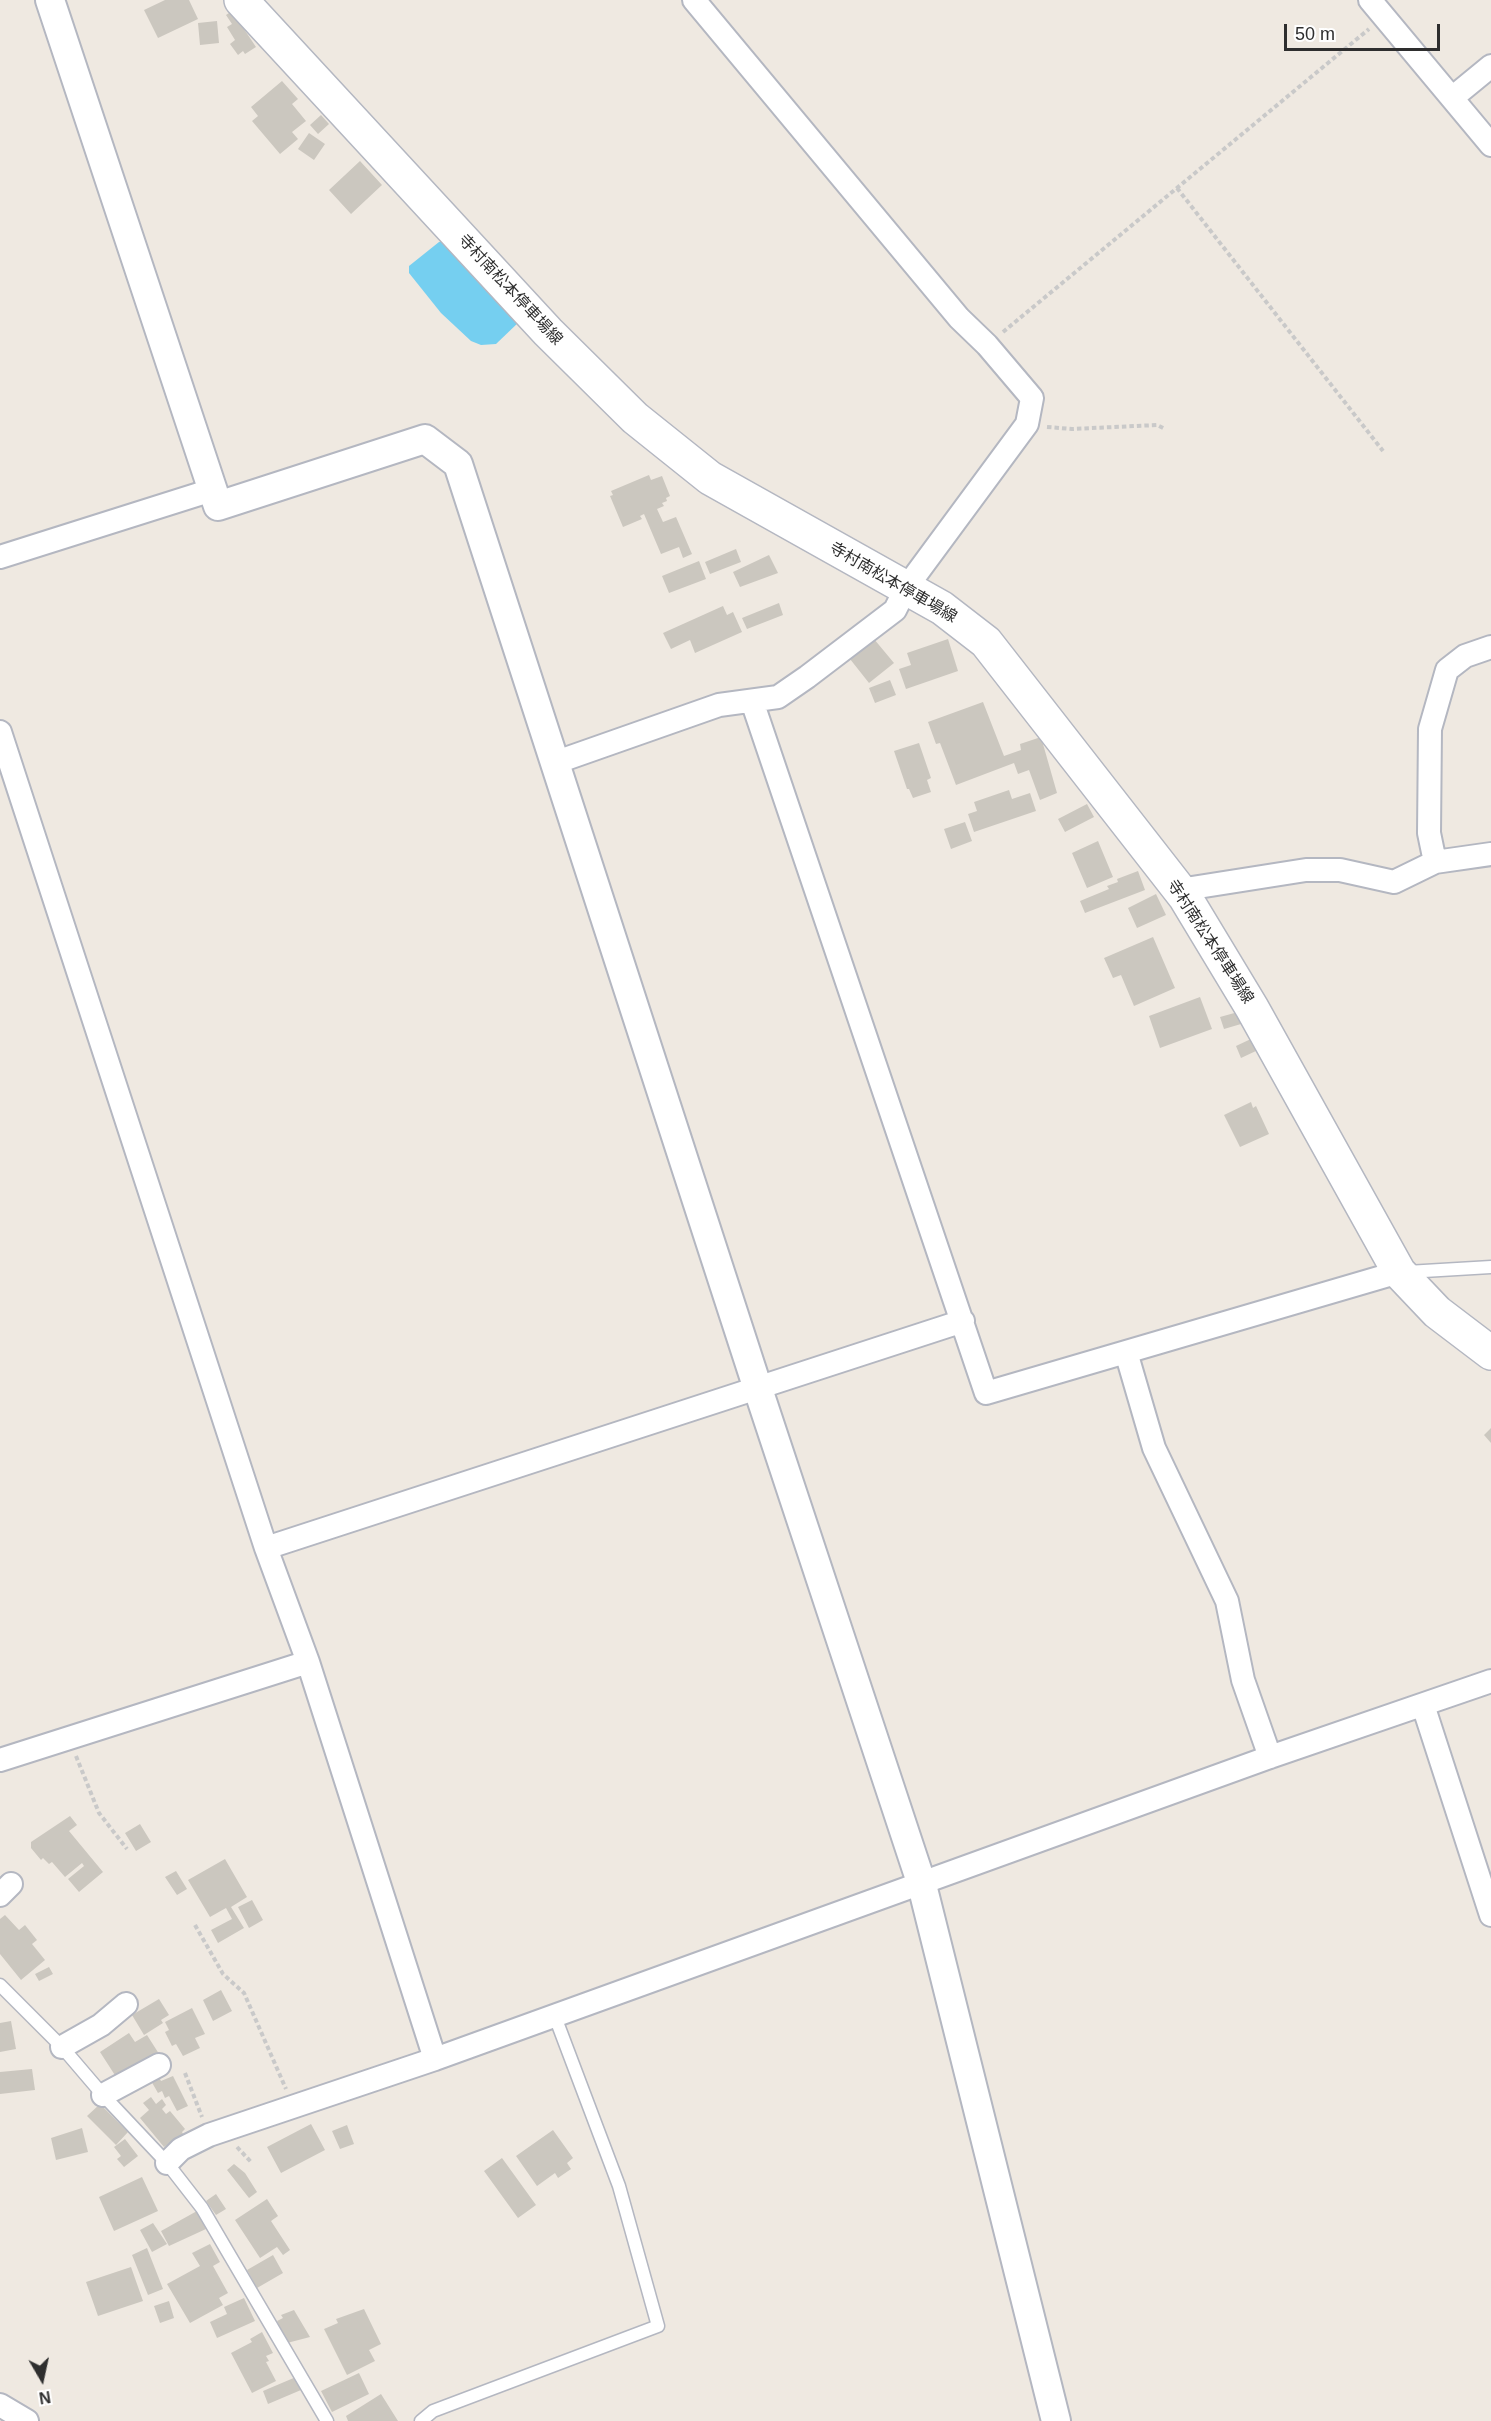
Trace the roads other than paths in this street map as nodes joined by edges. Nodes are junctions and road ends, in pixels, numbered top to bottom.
1 (50, 0) edge
2 (694, 0) edge
3 (253, 4) edge
4 (1377, 8) edge
5 (1491, 66) edge
6 (1452, 98) junction
7 (1491, 145) edge
8 (212, 489) junction
9 (0, 557) edge
10 (906, 588) junction
11 (1491, 647) edge
12 (753, 700) junction
13 (0, 732) edge
14 (554, 763) junction
15 (1491, 854) edge
16 (1435, 862) junction
17 (1179, 890) junction
18 (1491, 1267) edge
19 (1400, 1272) junction
20 (963, 1321) junction
21 (1126, 1352) junction
22 (1491, 1353) edge
23 (758, 1389) junction
24 (266, 1548) junction
25 (308, 1662) junction
26 (1491, 1681) edge
27 (1423, 1705) junction
28 (1270, 1757) junction
29 (0, 1760) edge
30 (922, 1884) junction
31 (1491, 1915) edge
32 (0, 1985) edge
33 (126, 2004) dead end
34 (554, 2014) junction
35 (62, 2047) junction
36 (435, 2059) junction
37 (159, 2065) dead end
38 (103, 2096) junction
39 (167, 2163) junction
40 (0, 2405) edge
41 (27, 2421) edge
42 (327, 2421) edge
43 (421, 2421) edge
44 (1056, 2421) edge

1 - 8 street
2 - 10 street
3 - 10 main road, 寺村南松本停車場線
4 - 6 street
5 - 6 street
6 - 7 street
8 - 9 street
8 - 14 street
10 - 12 street
10 - 17 main road, 寺村南松本停車場線
11 - 16 street
12 - 14 street
12 - 20 street
13 - 24 street
14 - 23 street
15 - 16 street
16 - 17 street
17 - 19 main road, 寺村南松本停車場線
18 - 19 lane
19 - 21 street
19 - 22 main road, 寺村南松本停車場線
20 - 21 street
20 - 23 street
21 - 28 street
23 - 24 street
23 - 30 street
24 - 25 street
25 - 29 street
25 - 36 street
26 - 27 street
27 - 28 street
27 - 31 street
28 - 30 street
30 - 34 street
30 - 44 street
32 - 35 lane
33 - 35 street
34 - 36 street
34 - 43 lane
35 - 38 lane
36 - 39 street
37 - 38 street
38 - 39 lane
39 - 42 lane
40 - 41 street

